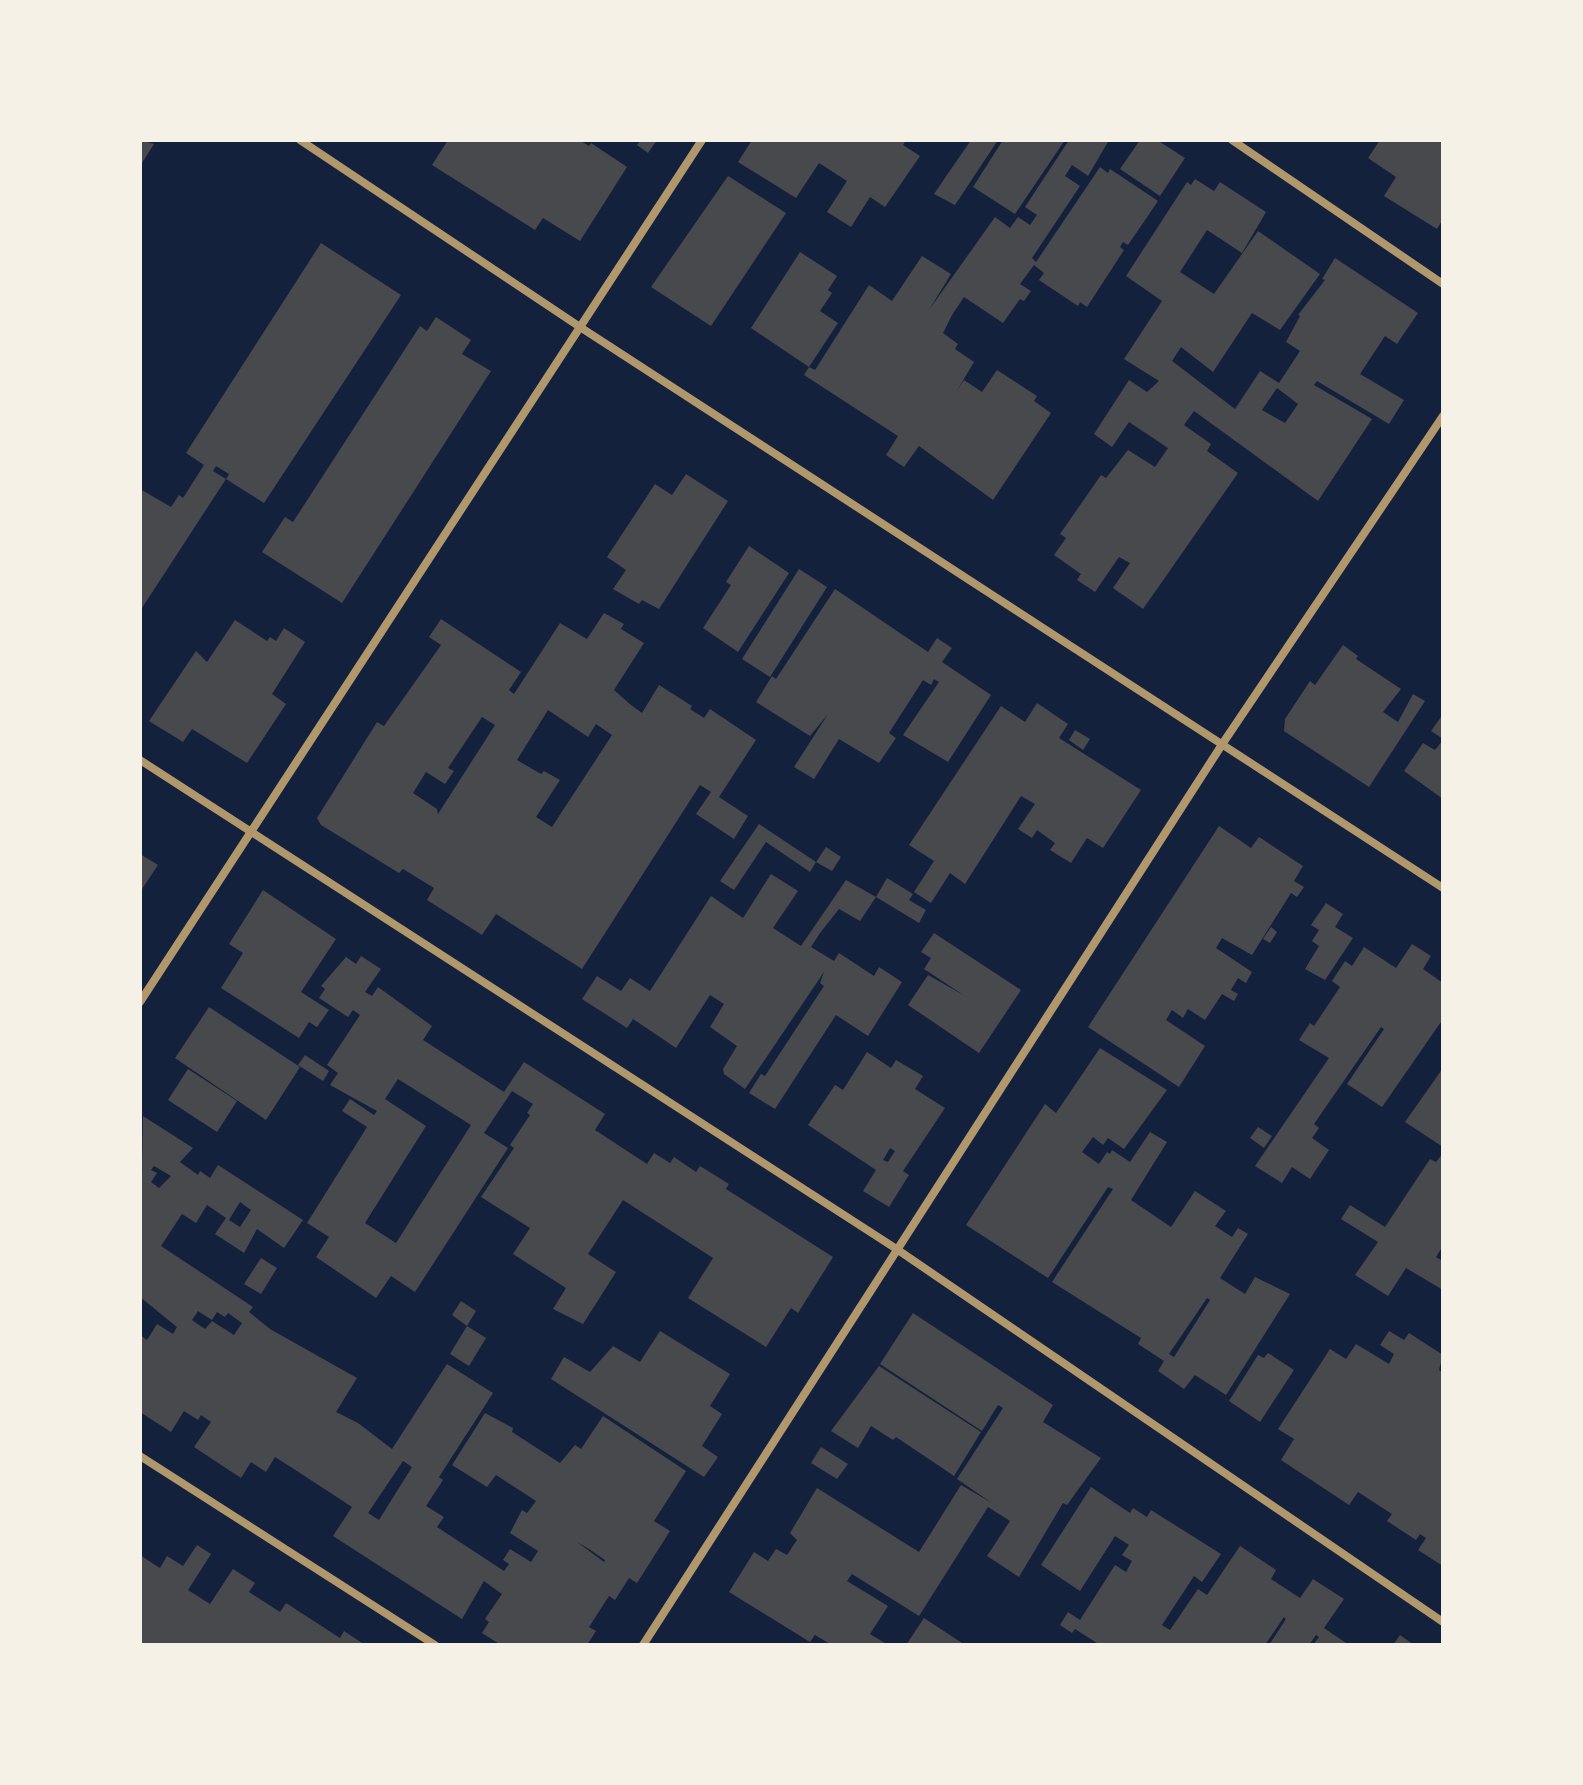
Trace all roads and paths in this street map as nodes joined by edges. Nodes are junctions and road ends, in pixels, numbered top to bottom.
1 (300, 140) edge
2 (702, 140) edge
3 (1232, 140) edge
4 (1443, 284) edge
5 (580, 327) junction
6 (1443, 416) edge
7 (1223, 743) junction
8 (140, 760) edge
9 (250, 831) junction
10 (1443, 888) edge
11 (140, 1002) edge
12 (895, 1248) junction
13 (140, 1456) edge
14 (1443, 1622) edge
15 (435, 1645) edge
16 (643, 1645) edge

1 - 5 street
2 - 5 street
3 - 4 street
5 - 7 street
5 - 9 street
6 - 7 street
7 - 10 street
7 - 12 street
8 - 9 street
9 - 11 street
9 - 12 street
12 - 14 street
12 - 16 street
13 - 15 street

